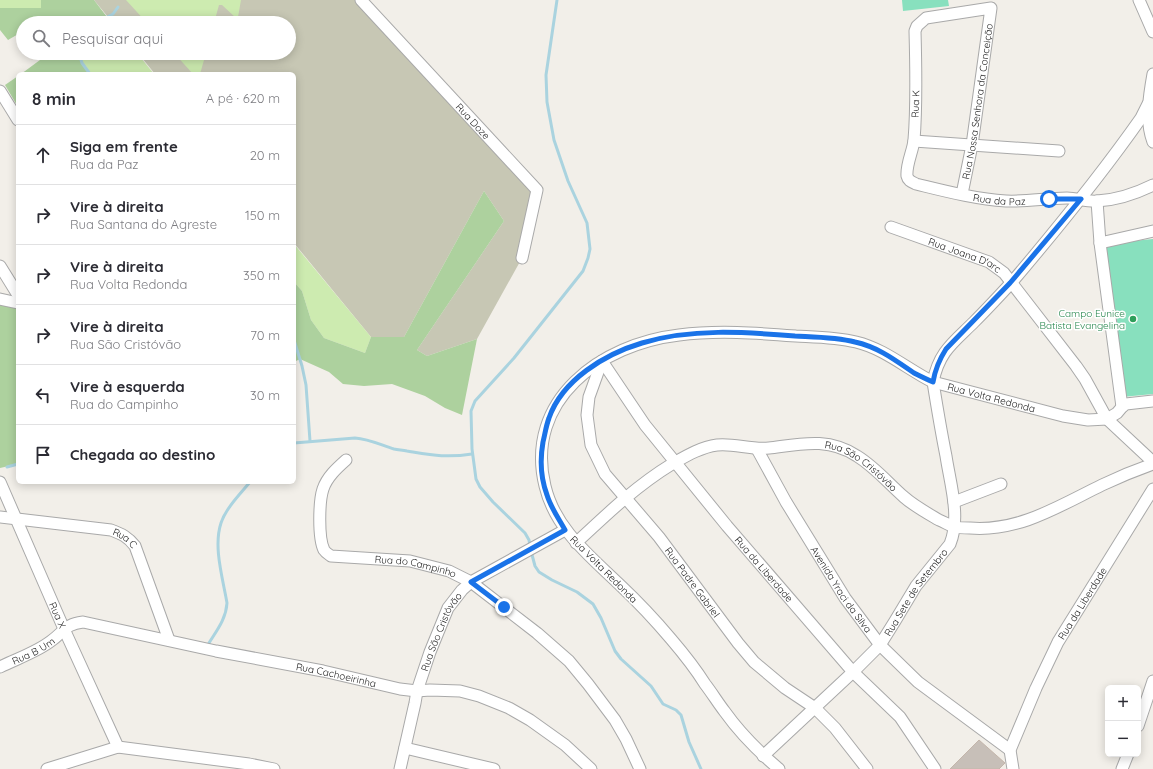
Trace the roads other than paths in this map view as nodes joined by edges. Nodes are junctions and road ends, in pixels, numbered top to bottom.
1 (361, 0) edge
2 (1139, 0) edge
3 (922, 22) joint
4 (1153, 32) edge
5 (1153, 74) edge
6 (0, 91) edge
7 (1148, 104) junction
8 (16, 117) edge
9 (914, 141) junction
10 (1153, 142) edge
11 (972, 145) junction
12 (1059, 151) dead end
13 (916, 184) joint
14 (1153, 185) edge
15 (962, 194) junction
16 (1081, 199) junction
17 (1097, 202) junction
18 (891, 227) dead end
19 (1153, 231) edge
20 (1100, 243) junction
21 (522, 258) dead end
22 (0, 266) edge
23 (1010, 283) junction
24 (16, 292) edge
25 (0, 299) edge
26 (16, 303) edge
27 (602, 361) junction
28 (933, 382) junction
29 (1153, 401) edge
30 (1122, 407) junction
31 (1107, 419) junction
32 (757, 449) junction
33 (346, 460) dead end
34 (676, 462) junction
35 (1153, 463) edge
36 (0, 482) edge
37 (1001, 484) dead end
38 (1153, 489) edge
39 (624, 498) junction
40 (954, 502) junction
41 (0, 517) edge
42 (15, 518) junction
43 (954, 527) junction
44 (565, 530) junction
45 (576, 542) junction
46 (471, 582) junction
47 (64, 629) junction
48 (169, 640) junction
49 (880, 645) junction
50 (0, 668) edge
51 (853, 672) junction
52 (1153, 681) edge
53 (417, 691) junction
54 (815, 708) junction
55 (1140, 721) edge
56 (118, 746) junction
57 (405, 748) junction
58 (1010, 750) junction
59 (763, 756) junction
60 (1127, 757) edge
61 (48, 769) edge
62 (274, 769) edge
63 (400, 769) edge
64 (494, 769) edge
65 (590, 769) edge
66 (640, 769) edge
67 (779, 769) edge
68 (867, 769) edge
69 (935, 769) edge
70 (1013, 769) edge
71 (1122, 769) edge

1 - 21 street, Rua Doze
2 - 4 street
3 - 9 street, Rua K
3 - 11 street, Rua Nossa Senhora da Conceição
5 - 7 street
6 - 8 street
7 - 10 street
7 - 16 street
9 - 11 street
9 - 13 street, Rua K
11 - 12 street
11 - 15 street, Rua Nossa Senhora da Conceição
13 - 15 street, Rua da Paz
14 - 17 street, Rua da Paz
15 - 16 street, Rua da Paz
16 - 17 street, Rua da Paz
16 - 23 street
17 - 20 street
18 - 23 street, Rua Joana D'arc
19 - 20 street
20 - 30 street
22 - 24 street
23 - 28 street
23 - 31 street, Rua Joana D'arc
25 - 26 street
27 - 28 street, Rua Volta Redonda
27 - 34 street, Rua da Liberdade
27 - 39 street, Rua Padre Gabriel
27 - 44 street, Rua Volta Redonda
28 - 31 street, Rua Volta Redonda
28 - 40 street, Rua Sete de Setembro
29 - 30 street
30 - 31 street
31 - 35 street
32 - 34 street, Rua São Cristóvão
32 - 43 street, Rua São Cristóvão
32 - 49 street, Avenida Yraci da Silva
33 - 46 street, Rua do Campinho
34 - 39 street, Rua São Cristóvão
34 - 51 street, Rua da Liberdade
35 - 43 street, Rua São Cristóvão
36 - 42 street, Rua X
37 - 40 street
38 - 58 street, Rua da Liberdade
39 - 45 street, Rua São Cristóvão
39 - 54 street, Rua Padre Gabriel
40 - 43 street, Rua Sete de Setembro
41 - 42 street, Rua C
42 - 47 street, Rua X
42 - 48 street, Rua C
43 - 49 street, Rua Sete de Setembro
44 - 45 street, Rua Volta Redonda
44 - 46 street, Rua São Cristóvão
45 - 59 street, Rua Volta Redonda
46 - 53 street, Rua São Cristóvão
46 - 66 street, Rua do Campinho
47 - 48 street, Rua Cachoeirinha
47 - 50 street, Rua B Um
47 - 56 street, Rua X
48 - 53 street, Rua Cachoeirinha
49 - 51 street, Rua Sete de Setembro
49 - 58 street, Avenida Yraci da Silva
51 - 54 street, Rua Sete de Setembro
51 - 69 street, Rua da Liberdade
52 - 55 street
53 - 57 street, Rua São Cristóvão
53 - 65 street, Rua Cachoeirinha
54 - 59 street, Rua Sete de Setembro
54 - 68 street, Rua Padre Gabriel
56 - 61 street
56 - 62 street
57 - 63 street, Rua São Cristóvão
57 - 64 street
58 - 70 street
59 - 67 street, Rua Volta Redonda
60 - 71 street

